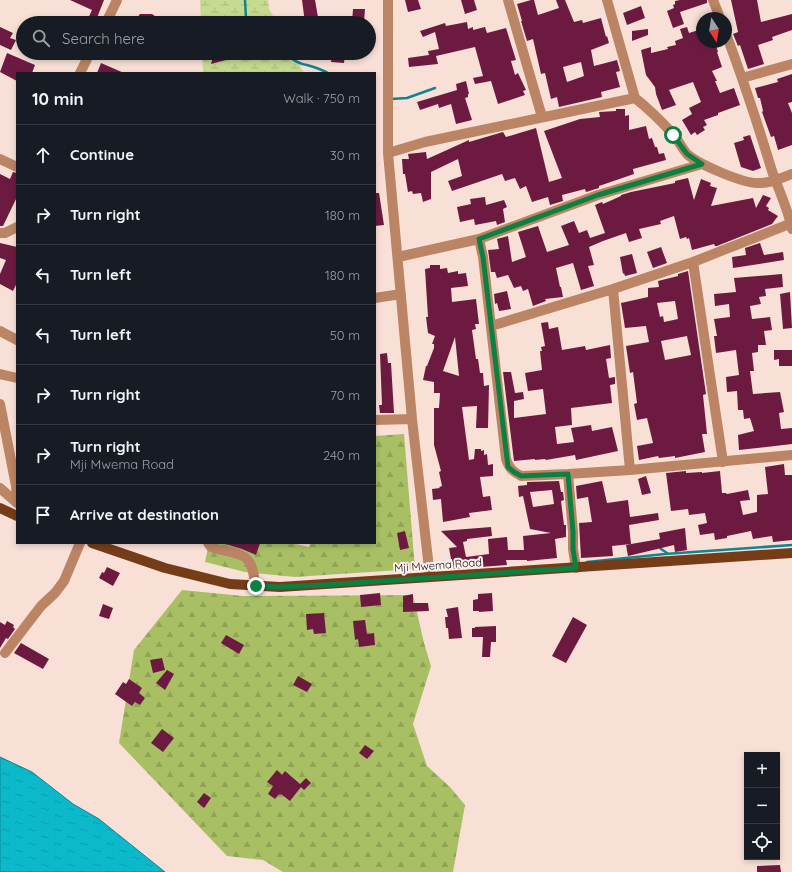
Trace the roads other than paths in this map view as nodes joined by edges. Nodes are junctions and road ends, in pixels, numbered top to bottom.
1 (118, 0) edge
2 (388, 0) edge
3 (508, 0) edge
4 (607, 0) edge
5 (713, 0) edge
6 (718, 12) edge
7 (110, 16) edge
8 (731, 48) edge
9 (86, 60) edge
10 (792, 64) edge
11 (80, 72) edge
12 (742, 78) junction
13 (636, 98) junction
14 (542, 117) junction
15 (388, 153) junction
16 (0, 159) edge
17 (702, 164) junction
18 (16, 167) edge
19 (792, 174) edge
20 (775, 180) junction
21 (792, 225) edge
22 (16, 228) edge
23 (0, 233) edge
24 (479, 239) junction
25 (398, 257) junction
26 (693, 262) junction
27 (613, 290) junction
28 (401, 294) junction
29 (376, 298) edge
30 (491, 326) junction
31 (0, 331) edge
32 (16, 339) edge
33 (0, 374) edge
34 (16, 378) edge
35 (0, 404) edge
36 (376, 420) edge
37 (412, 420) junction
38 (792, 455) edge
39 (722, 462) junction
40 (630, 470) junction
41 (568, 474) junction
42 (16, 482) edge
43 (0, 488) edge
44 (16, 502) edge
45 (0, 508) edge
46 (16, 516) edge
47 (80, 544) edge
48 (95, 544) edge
49 (209, 544) edge
50 (792, 553) edge
51 (576, 568) junction
52 (430, 577) junction
53 (256, 586) junction
54 (5, 653) dead end

1 - 7 street
2 - 15 street
3 - 14 street
4 - 13 street
5 - 6 street
8 - 12 street
9 - 11 street
10 - 12 street
12 - 20 street
13 - 14 street
13 - 17 street
14 - 15 street
15 - 25 street
16 - 18 street
17 - 20 street
17 - 24 street
19 - 20 street
20 - 21 street
21 - 26 street
22 - 23 street
24 - 25 street
24 - 30 street
25 - 28 street
26 - 27 street
26 - 39 street
27 - 30 street
27 - 40 street
28 - 29 street
28 - 37 street
30 - 41 street
31 - 32 street
33 - 34 street
35 - 42 street
36 - 37 street
37 - 52 street
38 - 39 street
39 - 40 street
40 - 41 street
41 - 51 street
43 - 44 street
45 - 46 main road
47 - 54 street
48 - 53 main road, Mji Mwema Road
49 - 53 street
50 - 51 main road, Mji Mwema Road
51 - 52 main road, Mji Mwema Road
52 - 53 main road, Mji Mwema Road

